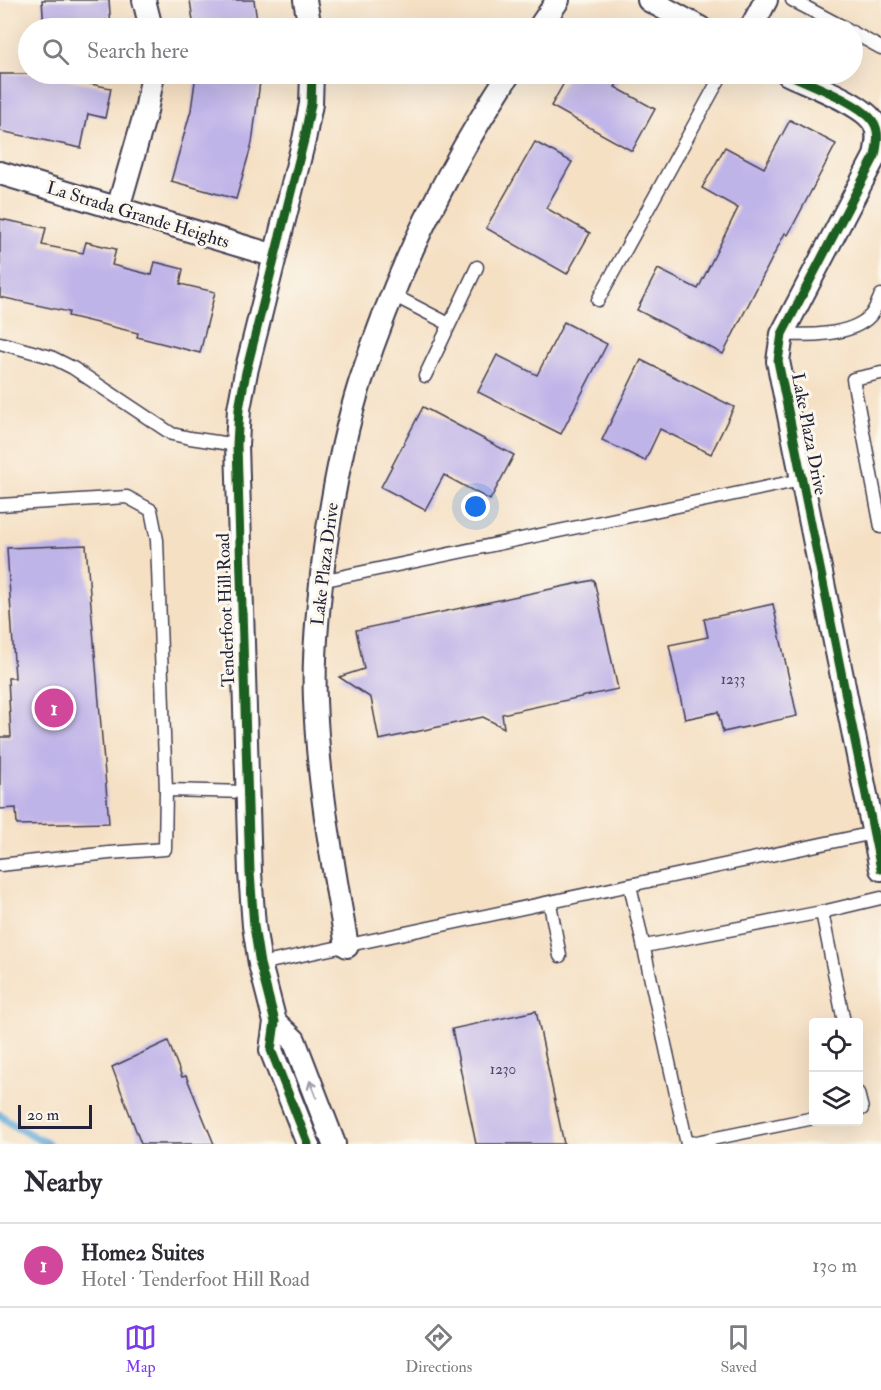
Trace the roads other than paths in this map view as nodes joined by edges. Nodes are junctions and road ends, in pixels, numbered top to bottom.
1 (144, 0) edge
2 (305, 0) edge
3 (558, 0) edge
4 (649, 0) edge
5 (766, 0) edge
6 (792, 0) edge
7 (148, 18) edge
8 (308, 18) edge
9 (546, 18) edge
10 (682, 18) edge
11 (756, 18) edge
12 (826, 18) edge
13 (863, 38) edge
14 (881, 48) edge
15 (151, 84) edge
16 (312, 84) edge
17 (503, 84) edge
18 (717, 84) edge
19 (809, 84) edge
20 (0, 173) edge
21 (118, 208) junction
22 (275, 256) junction
23 (477, 267) dead end
24 (393, 295) junction
25 (881, 295) edge
26 (598, 300) dead end
27 (449, 324) junction
28 (782, 334) junction
29 (0, 343) edge
30 (881, 373) edge
31 (424, 376) dead end
32 (237, 445) junction
33 (801, 480) junction
34 (0, 505) edge
35 (881, 527) edge
36 (321, 581) junction
37 (166, 790) junction
38 (248, 792) junction
39 (877, 833) edge
40 (0, 865) edge
41 (881, 869) edge
42 (630, 885) junction
43 (881, 898) edge
44 (550, 903) junction
45 (822, 912) junction
46 (347, 946) junction
47 (645, 946) junction
48 (560, 956) dead end
49 (260, 964) junction
50 (843, 1018) edge
51 (275, 1022) junction
52 (809, 1120) edge
53 (308, 1144) edge
54 (334, 1144) edge

1 - 7 street
2 - 8 street
3 - 9 street
4 - 10 street
5 - 11 street
6 - 12 lane
13 - 14 lane
15 - 21 street
16 - 22 street, Tenderfoot Hill Road
17 - 24 street, Lake Plaza Drive
18 - 26 lane
19 - 28 street, Lake Plaza Drive
20 - 21 street, La Strada Grande Heights
21 - 22 street, La Strada Grande Heights
22 - 32 street, Tenderfoot Hill Road
23 - 27 lane
24 - 27 lane
24 - 36 street, Lake Plaza Drive
25 - 28 lane
27 - 31 lane
28 - 33 street, Lake Plaza Drive
29 - 32 lane
30 - 35 lane
32 - 38 street, Tenderfoot Hill Road
33 - 36 lane
33 - 39 street, Lake Plaza Drive
34 - 37 lane
36 - 46 street, Lake Plaza Drive
37 - 38 lane
37 - 40 lane
38 - 49 street, Tenderfoot Hill Road
39 - 41 street, Lake Plaza Drive
39 - 42 lane
42 - 44 lane
42 - 47 lane
43 - 45 lane
44 - 46 lane
44 - 48 lane
45 - 47 lane
45 - 50 lane
46 - 49 lane
47 - 52 lane
49 - 51 street, Tenderfoot Hill Road
51 - 53 street, Tenderfoot Hill Road
54 -> 51 street, Tenderfoot Hill Road

